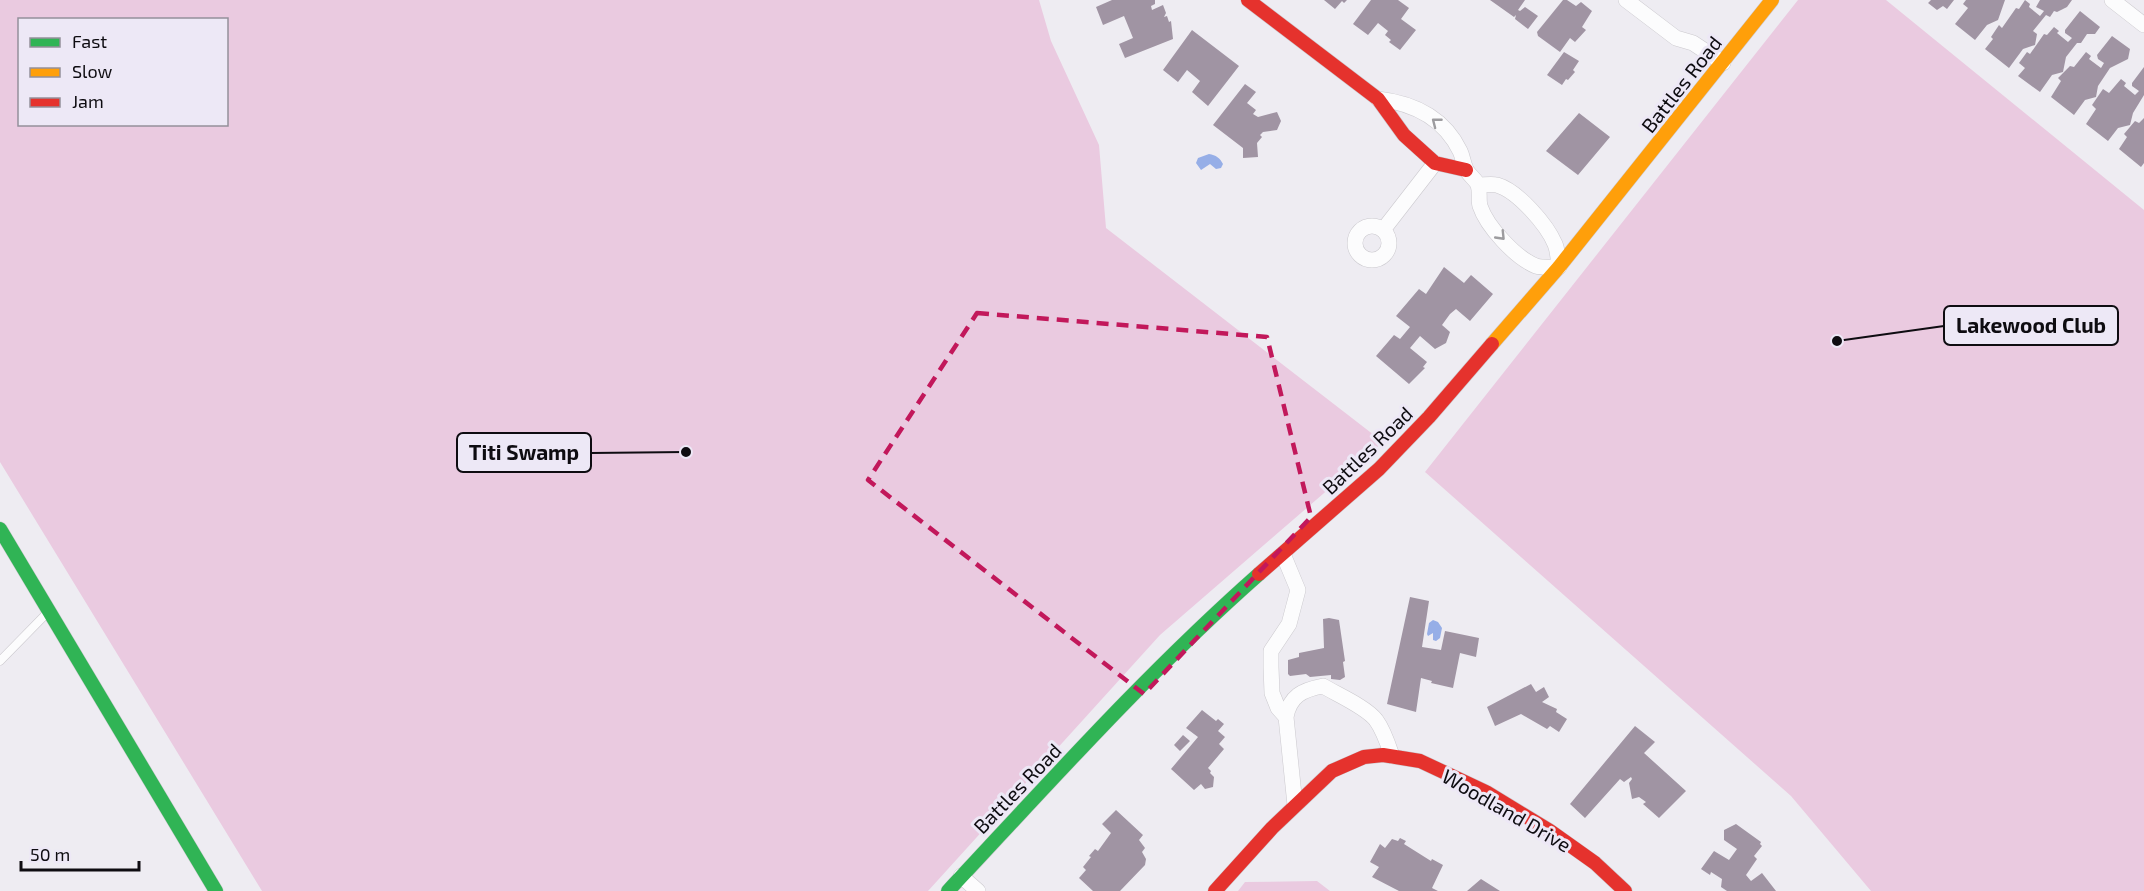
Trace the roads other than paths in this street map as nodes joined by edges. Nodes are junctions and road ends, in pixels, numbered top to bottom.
1 (1248, 0) edge
2 (1626, 0) edge
3 (1772, 0) edge
4 (2112, 0) edge
5 (2144, 25) edge
6 (1723, 63) junction
7 (1378, 99) junction
8 (1435, 163) junction
9 (1466, 170) junction
10 (1479, 185) junction
11 (1383, 230) dead end
12 (1559, 267) junction
13 (0, 528) edge
14 (1283, 554) junction
15 (49, 611) junction
16 (0, 661) edge
17 (1286, 717) junction
18 (1392, 756) junction
19 (1294, 805) junction
20 (961, 876) junction
21 (216, 891) edge
22 (948, 891) edge
23 (978, 891) edge
24 (1215, 891) edge
25 (1625, 891) edge

1 - 7 street
2 - 6 street
3 - 6 street, Battles Road
4 - 5 street
6 - 12 street, Battles Road
7 - 8 street
9 -> 7 street
8 - 9 street
8 - 11 street
9 - 10 street
10 - 12 street
10 -> 12 street
12 - 14 street, Battles Road
13 - 15 street
14 - 17 street
14 - 20 street, Battles Road
15 - 16 lane
15 - 21 street
17 - 18 street
17 - 19 street
18 - 19 street, Woodland Drive
18 - 25 street, Woodland Drive
19 - 24 street, Woodland Drive
20 - 22 street, Battles Road
20 - 23 street

